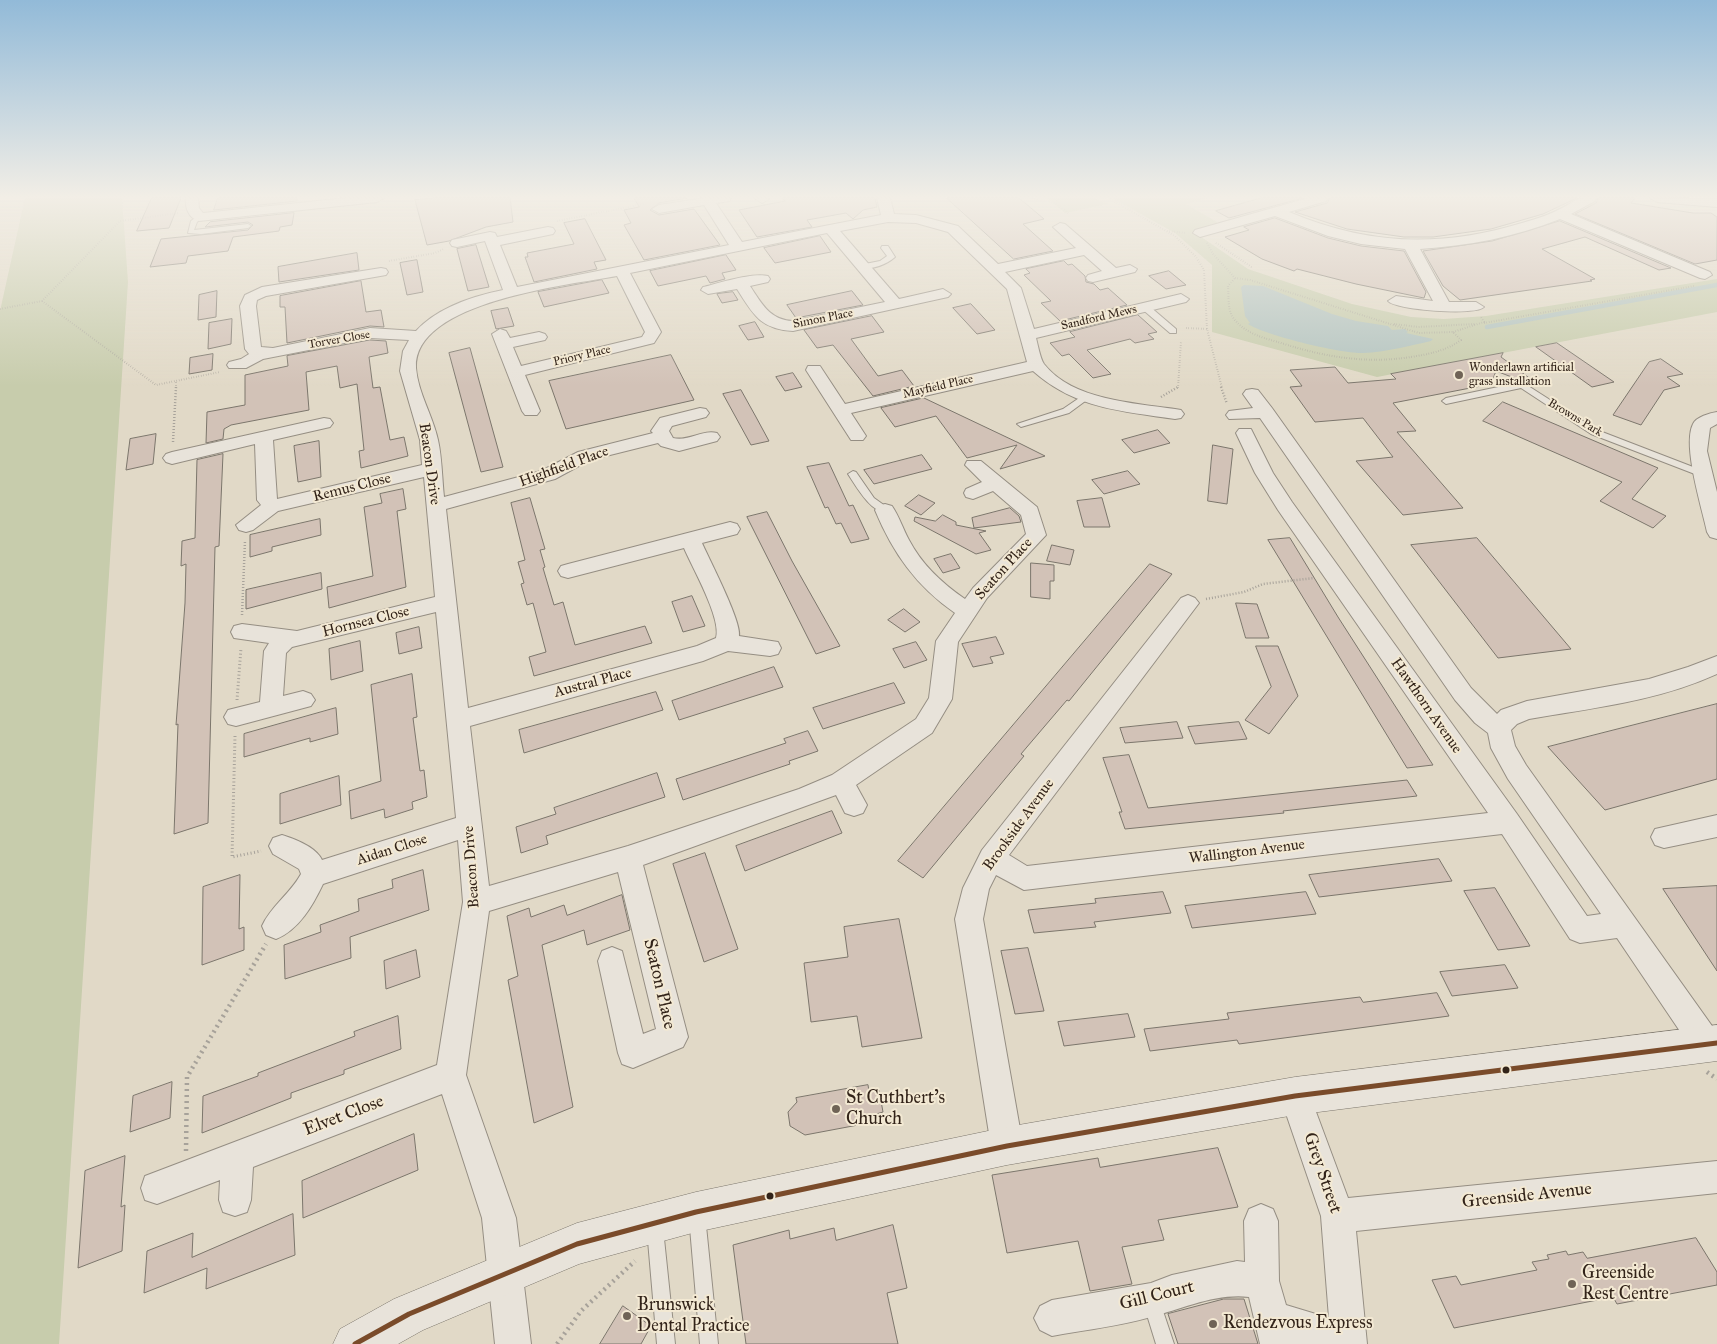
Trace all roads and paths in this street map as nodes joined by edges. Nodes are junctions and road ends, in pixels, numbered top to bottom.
1 (81, 261) edge
2 (407, 261) edge
3 (499, 261) edge
4 (666, 261) edge
5 (858, 261) edge
6 (885, 261) edge
7 (988, 261) edge
8 (1036, 261) edge
9 (1099, 261) edge
10 (1219, 261) edge
11 (1242, 261) edge
12 (1419, 261) edge
13 (1667, 261) edge
14 (863, 267) junction
15 (380, 268) junction
16 (1253, 268) dead end
17 (997, 269) junction
18 (1130, 269) dead end
19 (621, 270) junction
20 (1113, 273) junction
21 (763, 278) dead end
22 (1093, 278) dead end
23 (1235, 278) junction
24 (1707, 278) edge
25 (1683, 279) dead end
26 (741, 283) junction
27 (384, 290) dead end
28 (708, 290) dead end
29 (512, 292) junction
30 (943, 294) dead end
31 (42, 301) junction
32 (1396, 301) dead end
33 (895, 304) junction
34 (1177, 304) dead end
35 (1444, 307) junction
36 (1476, 307) joint
37 (1145, 308) junction
38 (0, 309) edge
39 (1480, 323) junction
40 (1385, 324) junction
41 (1207, 328) dead end
42 (1173, 331) junction
43 (1453, 332) junction
44 (1028, 335) junction
45 (419, 336) junction
46 (539, 336) dead end
47 (259, 354) junction
48 (235, 365) joint
49 (1036, 365) junction
50 (814, 370) dead end
51 (515, 372) junction
52 (176, 381) junction
53 (1252, 394) dead end
54 (1085, 397) junction
55 (1446, 401) dead end
56 (1139, 408) junction
57 (840, 410) junction
58 (531, 411) dead end
59 (1266, 412) junction
60 (700, 413) dead end
61 (1175, 414) dead end
62 (1717, 417) edge
63 (324, 424) dead end
64 (1021, 424) dead end
65 (663, 436) junction
66 (857, 436) dead end
67 (264, 437) junction
68 (711, 437) dead end
69 (172, 458) joint
70 (974, 465) dead end
71 (432, 469) junction
72 (853, 474) dead end
73 (1702, 474) junction
74 (995, 483) junction
75 (973, 493) dead end
76 (435, 505) junction
77 (272, 506) junction
78 (885, 510) joint
79 (246, 525) dead end
80 (730, 529) dead end
81 (1717, 532) edge
82 (690, 539) junction
83 (568, 570) dead end
84 (1335, 576) junction
85 (446, 602) junction
86 (1188, 603) joint
87 (968, 611) junction
88 (242, 632) dead end
89 (287, 638) junction
90 (726, 643) junction
91 (770, 648) dead end
92 (1717, 664) edge
93 (303, 700) dead end
94 (271, 708) junction
95 (236, 717) dead end
96 (458, 720) junction
97 (1499, 728) junction
98 (841, 782) junction
99 (854, 805) dead end
100 (1508, 822) junction
101 (469, 825) junction
102 (1717, 826) edge
103 (1664, 837) dead end
104 (282, 846) dead end
105 (628, 858) junction
106 (991, 858) junction
107 (314, 875) junction
108 (477, 902) junction
109 (1624, 924) junction
110 (276, 926) joint
111 (612, 961) dead end
112 (1712, 1044) edge
113 (451, 1075) junction
114 (1295, 1096) junction
115 (1007, 1146) junction
116 (186, 1155) dead end
117 (237, 1158) junction
118 (1717, 1177) edge
119 (157, 1188) dead end
120 (236, 1200) dead end
121 (696, 1212) junction
122 (1338, 1216) junction
123 (1260, 1220) dead end
124 (655, 1234) junction
125 (506, 1275) junction
126 (1262, 1281) junction
127 (1151, 1300) junction
128 (1052, 1318) dead end
129 (1275, 1332) edge
130 (1349, 1343) edge
131 (355, 1344) edge
132 (514, 1344) edge
133 (557, 1344) edge
134 (666, 1344) edge
135 (709, 1344) edge
136 (1165, 1344) edge

1 - 31 path
2 - 15 path
3 - 29 street
4 - 19 street, Beacon Drive
5 - 14 street
6 - 14 lane
7 - 17 street, Beacon Drive
8 - 17 street
9 - 20 street
10 - 23 path
11 - 16 path
12 - 35 street
13 - 24 street
14 - 33 street
15 - 27 street
15 - 47 street
17 - 44 street, Beacon Drive
18 - 20 street
19 - 29 street, Beacon Drive
19 - 51 street, Priory Place
20 - 22 street
21 - 26 street
23 - 40 path
23 - 43 path
24 - 25 street
24 - 39 path
26 - 28 street
26 - 33 street, Simon Place
29 - 45 street, Beacon Drive
30 - 33 street, Simon Place
31 - 38 path
31 - 52 path
32 - 35 street
34 - 37 street, Sandford Mews
35 - 36 street
36 - 39 path
37 - 42 lane
37 - 44 street, Sandford Mews
39 - 40 path
39 - 43 path
40 - 43 path
41 - 42 path
42 - 56 path
44 - 49 street, Beacon Drive
45 - 47 street, Torver Close
45 - 71 street, Beacon Drive
46 - 51 street
47 - 48 street, Torver Close
48 - 52 path
49 - 54 street
49 - 57 street, Mayfield Place
50 - 57 street
51 - 58 street
52 - 69 path
53 - 59 street
54 - 56 street
54 - 64 lane
55 - 73 lane, Browns Park
56 - 61 street
57 - 66 street
59 - 84 street, Hawthorn Avenue
59 - 97 street
60 - 65 street
62 - 73 street
63 - 67 street
65 - 68 street
65 - 76 street, Highfield Place
67 - 69 street
67 - 77 street
70 - 74 street, Seaton Place
71 - 76 street, Beacon Drive
71 - 77 street, Remus Close
72 - 78 lane
73 - 81 street
74 - 75 street
74 - 87 street, Seaton Place
76 - 85 street, Beacon Drive
77 - 79 street, Remus Close
78 - 87 street, Seaton Place
80 - 82 street
82 - 83 street
82 - 90 street
84 - 86 path
84 - 100 street, Hawthorn Avenue
85 - 89 street, Hornsea Close
85 - 96 street, Beacon Drive
86 - 106 street, Brookside Avenue
87 - 98 street, Seaton Place
88 - 89 street, Hornsea Close
89 - 94 street
90 - 91 street, Austral Place
90 - 96 street, Austral Place
92 - 97 street
93 - 94 street
94 - 95 street
96 - 101 street, Beacon Drive
97 - 109 street
98 - 99 street
98 - 105 street, Seaton Place
100 - 106 street, Wallington Avenue
100 - 109 street, Hawthorn Avenue
101 - 107 street, Aidan Close
101 - 108 street, Beacon Drive
102 - 103 street
104 - 107 street
105 - 108 street, Seaton Place
105 - 111 street, Seaton Place
106 - 115 street, Brookside Avenue
107 - 110 street
108 - 113 street, Beacon Drive
109 - 112 street
110 - 116 path
112 - 114 street
113 - 117 street, Elvet Close
113 - 125 street, Beacon Drive
114 - 115 street
114 - 122 street, Grey Street
115 - 121 street
117 - 119 street, Elvet Close
117 - 120 street
118 - 122 street, Greenside Avenue
121 - 124 street
121 - 135 lane
122 - 130 street, Grey Street
123 - 126 street, Grey Street
124 - 125 street
124 - 133 path
124 - 134 lane
125 - 131 street
125 - 132 street, Beacon Drive
126 - 127 street, Gill Court
126 - 129 street, Grey Street
127 - 128 street, Gill Court
127 - 136 lane
129 - 130 street, Grey Street

